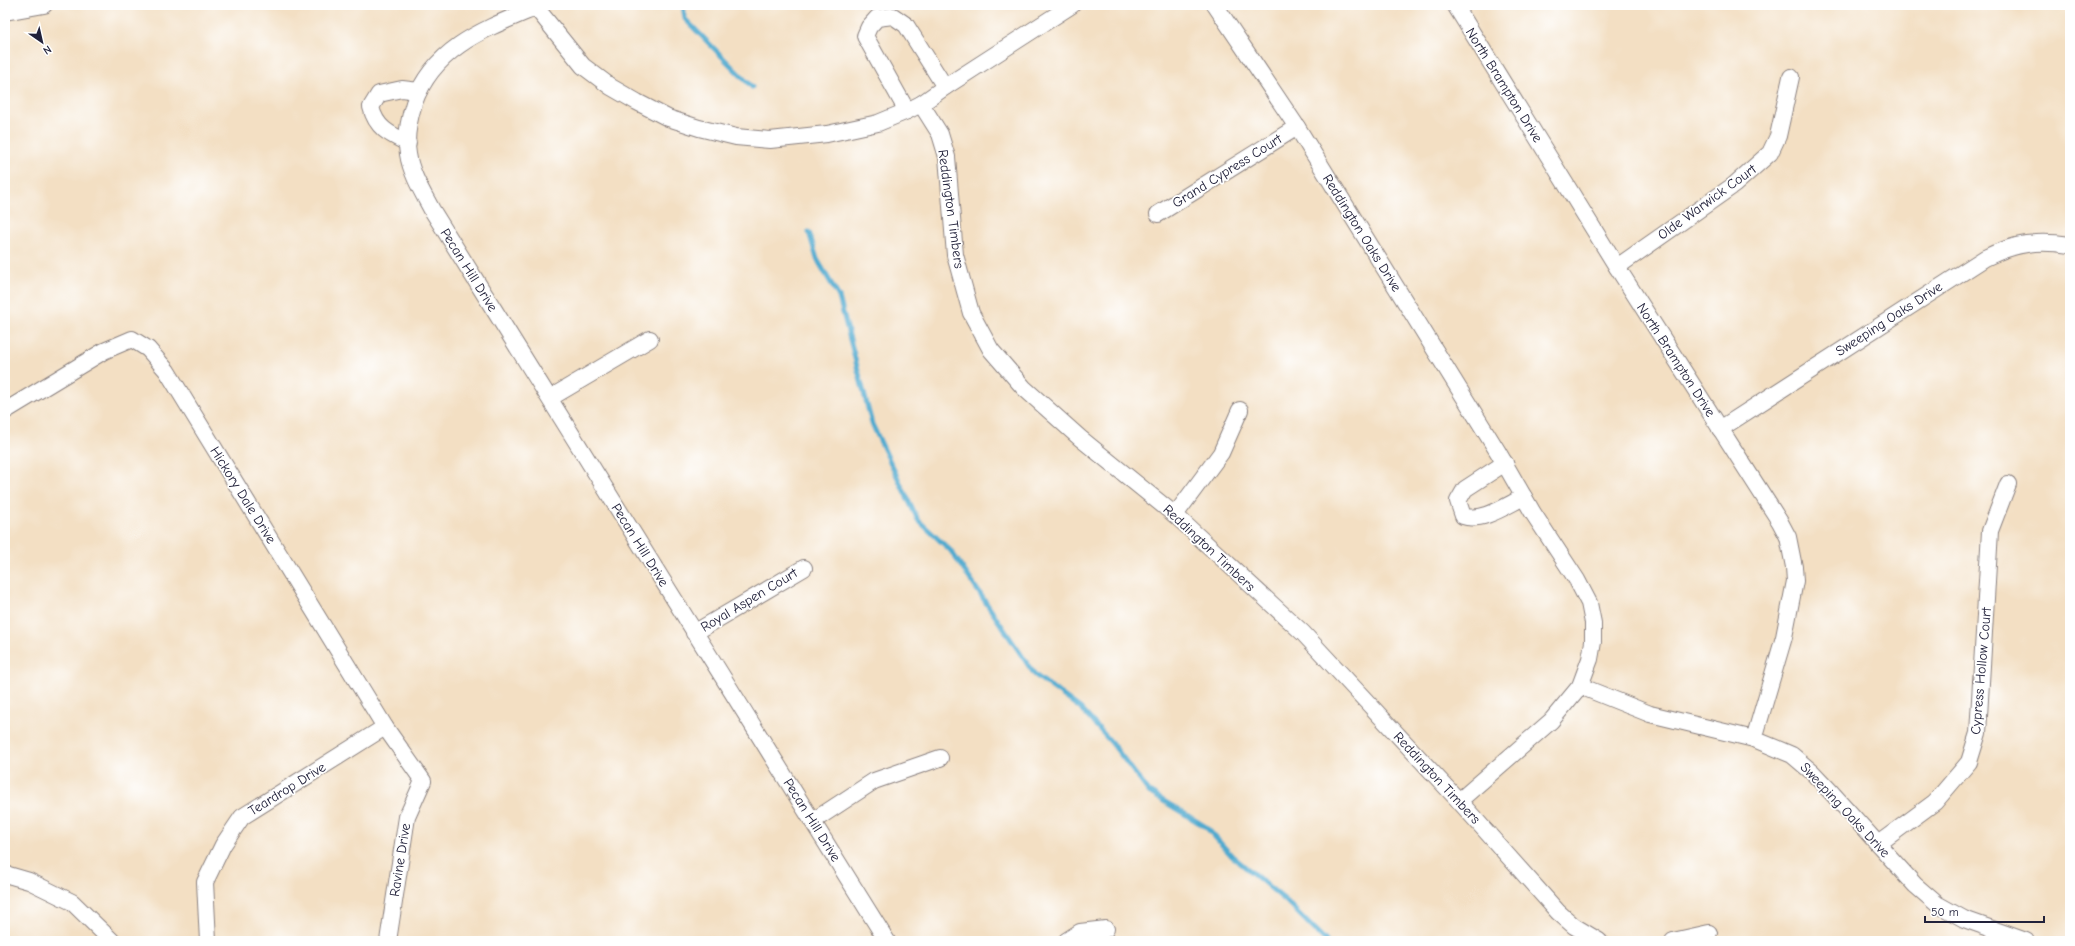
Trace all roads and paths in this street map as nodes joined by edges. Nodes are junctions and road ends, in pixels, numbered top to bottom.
1 (44, 5) edge
2 (1072, 5) edge
3 (1215, 5) edge
4 (1455, 5) edge
5 (534, 6) edge
6 (5, 12) edge
7 (1791, 77) dead end
8 (945, 87) junction
9 (419, 91) junction
10 (921, 104) junction
11 (907, 111) junction
12 (1297, 128) junction
13 (408, 144) junction
14 (1158, 214) dead end
15 (2070, 245) edge
16 (1617, 267) junction
17 (650, 339) dead end
18 (550, 398) junction
19 (1240, 410) dead end
20 (5, 411) edge
21 (1720, 429) junction
22 (1505, 463) junction
23 (2008, 484) dead end
24 (1524, 497) junction
25 (1175, 515) junction
26 (804, 568) dead end
27 (694, 633) junction
28 (1580, 686) junction
29 (385, 727) junction
30 (1754, 739) junction
31 (940, 758) dead end
32 (424, 781) joint
33 (1460, 801) junction
34 (813, 821) junction
35 (1878, 844) junction
36 (5, 874) edge
37 (1106, 929) dead end
38 (1709, 933) dead end
39 (112, 941) edge
40 (208, 941) edge
41 (388, 941) edge
42 (886, 941) edge
43 (1066, 941) edge
44 (1599, 941) edge
45 (1673, 941) edge
46 (2026, 941) edge

1 - 6 street
2 - 8 street
3 - 12 street, Reddington Oaks Drive
4 - 16 street, North Brampton Drive
5 - 9 street, Pecan Hill Drive
5 - 11 street
7 - 16 street, Olde Warwick Court
8 - 10 street
8 - 11 street
9 - 13 street, Pecan Hill Drive
9 - 13 street
10 - 11 street
10 - 25 street, Reddington Timbers
12 - 14 street, Grand Cypress Court
12 - 22 street, Reddington Oaks Drive
13 - 18 street, Pecan Hill Drive
15 - 21 street, Sweeping Oaks Drive
16 - 21 street, North Brampton Drive
17 - 18 street
18 - 27 street, Pecan Hill Drive
19 - 25 street
20 - 29 street, Hickory Dale Drive
21 - 30 street, North Brampton Drive
22 - 24 street, Reddington Oaks Drive
22 - 24 street
23 - 35 street, Cypress Hollow Court
24 - 28 street, Reddington Oaks Drive
25 - 33 street, Reddington Timbers
26 - 27 street, Royal Aspen Court
27 - 34 street, Pecan Hill Drive
28 - 30 street, Sweeping Oaks Drive
28 - 33 street, Reddington Oaks Drive
29 - 32 street, Hickory Dale Drive
29 - 40 street, Teardrop Drive
30 - 35 street, Sweeping Oaks Drive
31 - 34 street
32 - 41 street, Ravine Drive
33 - 44 street, Reddington Timbers
34 - 42 street, Pecan Hill Drive
35 - 46 street, Sweeping Oaks Drive
36 - 39 street
37 - 43 street
38 - 45 street

